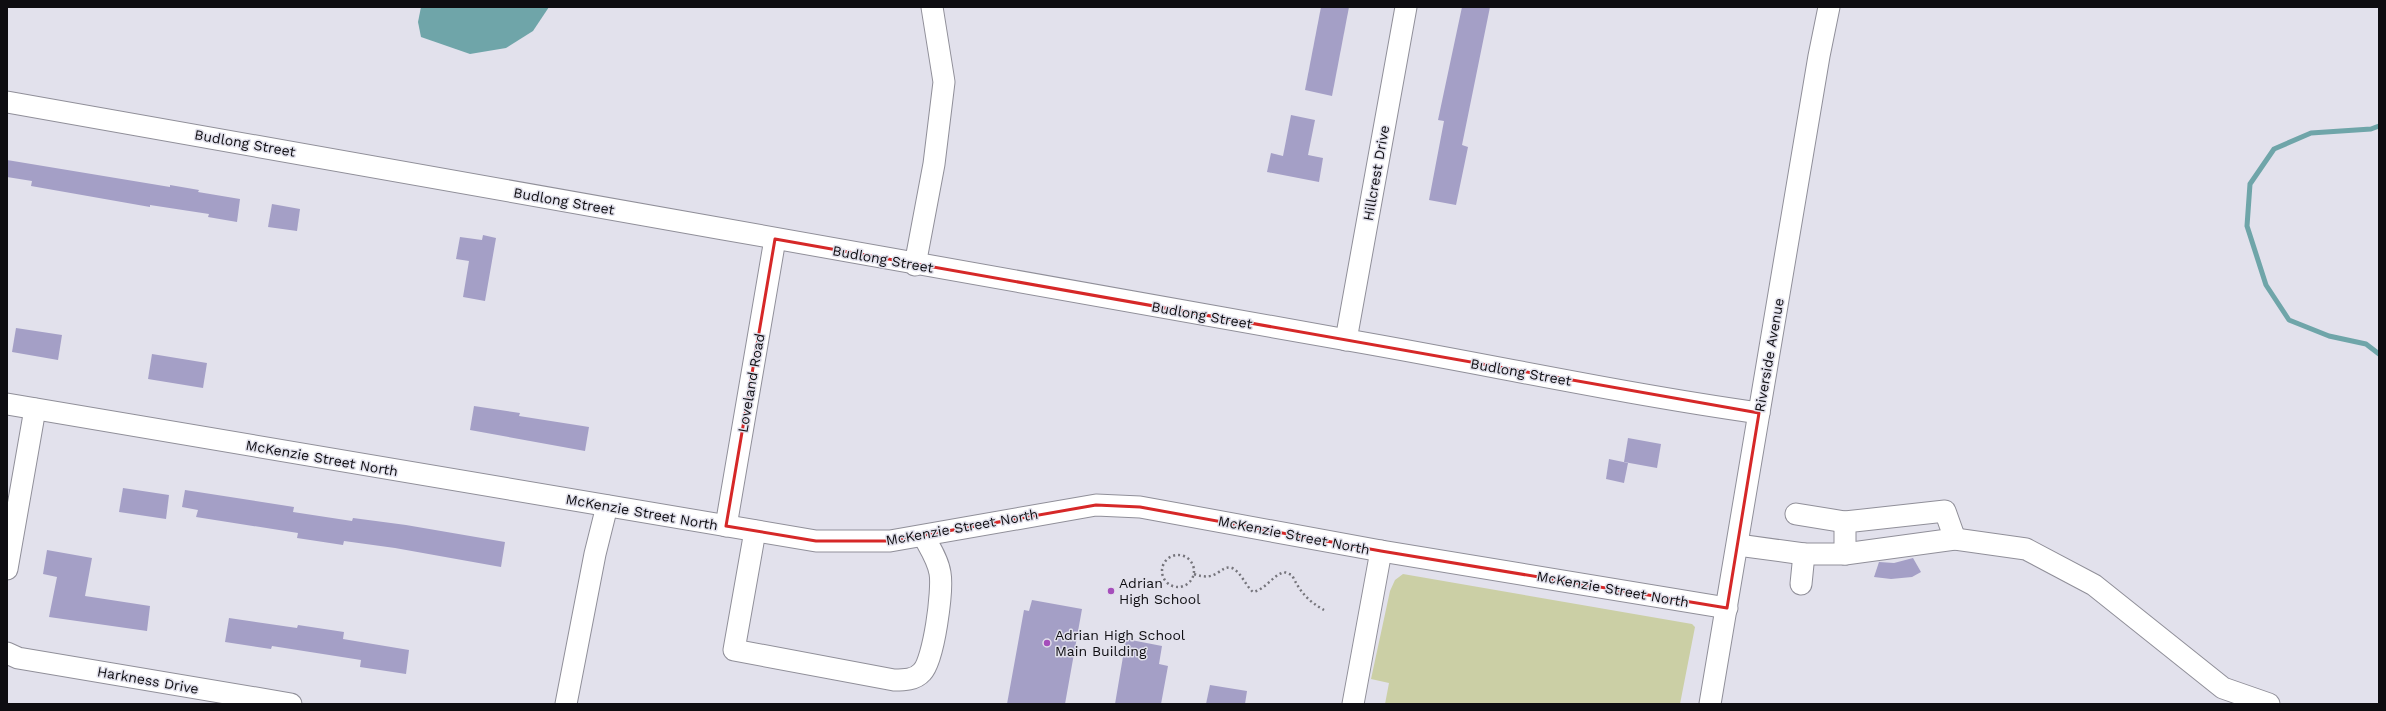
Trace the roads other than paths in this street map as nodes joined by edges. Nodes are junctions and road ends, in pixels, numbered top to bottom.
1 (932, 7) edge
2 (1406, 7) edge
3 (1829, 7) edge
4 (7, 102) edge
5 (775, 239) junction
6 (915, 265) junction
7 (1346, 340) junction
8 (7, 404) edge
9 (35, 409) junction
10 (1759, 413) junction
11 (607, 506) junction
12 (1796, 514) dead end
13 (1845, 522) junction
14 (726, 526) junction
15 (755, 531) junction
16 (924, 537) junction
17 (1955, 539) junction
18 (1738, 545) junction
19 (1381, 551) junction
20 (1804, 554) junction
21 (1845, 554) junction
22 (7, 569) edge
23 (1801, 584) dead end
24 (1727, 608) junction
25 (7, 653) edge
26 (291, 704) edge
27 (566, 704) edge
28 (1353, 704) edge
29 (1710, 704) edge
30 (2269, 704) edge

1 - 6 street
2 - 7 street, Hillcrest Drive
3 - 10 street, Riverside Avenue
4 - 5 street, Budlong Street
5 - 6 street, Budlong Street
5 - 14 street, Loveland Road
6 - 7 street, Budlong Street
7 - 10 street, Budlong Street
8 - 9 street, McKenzie Street North
9 - 11 street, McKenzie Street North
9 - 22 street
10 - 18 street, Riverside Avenue
11 - 14 street, McKenzie Street North
11 - 27 street
12 - 13 street
13 - 17 street
13 - 21 street
14 - 15 street, McKenzie Street North
15 - 16 street, McKenzie Street North
15 - 16 street
16 - 19 street, McKenzie Street North
17 - 21 street
17 - 30 street
18 - 20 street
18 - 24 street, Riverside Avenue
19 - 24 street, McKenzie Street North
19 - 28 street
20 - 21 street
20 - 23 street
24 - 29 street, Riverside Avenue
25 - 26 street, Harkness Drive

